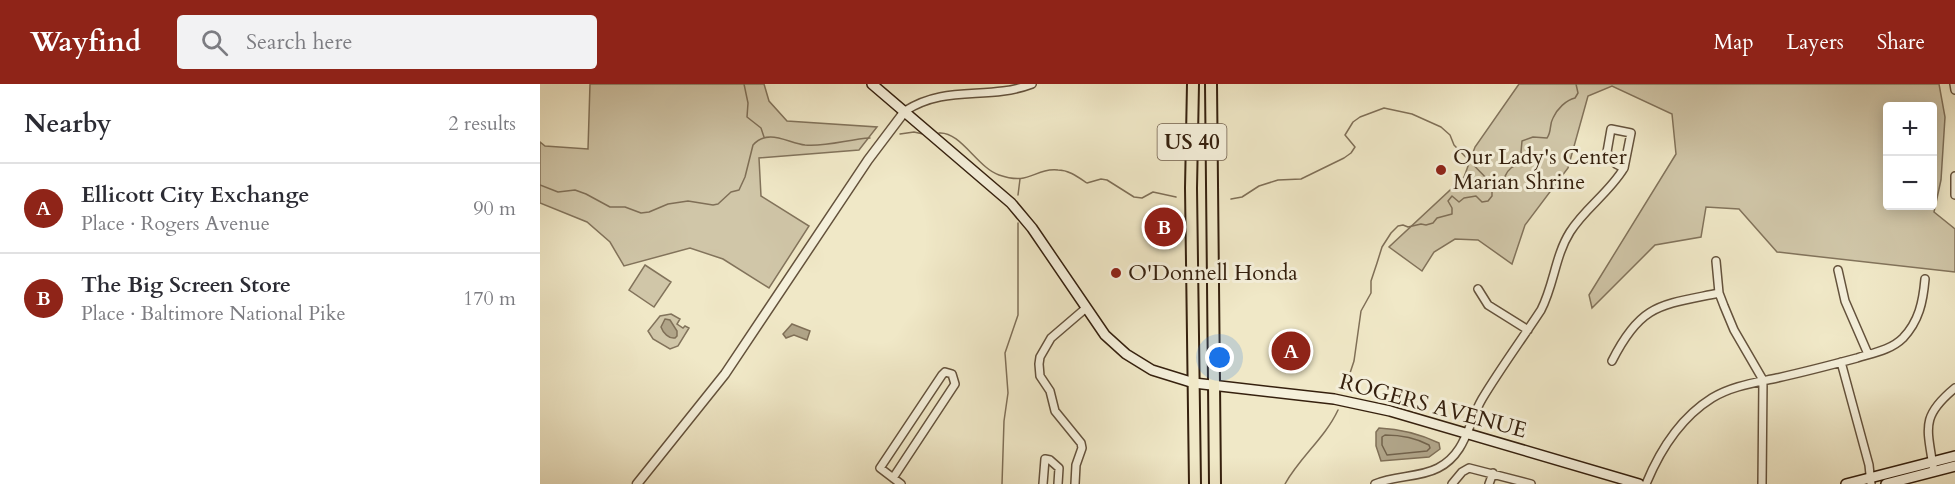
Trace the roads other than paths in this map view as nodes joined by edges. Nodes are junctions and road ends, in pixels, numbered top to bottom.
1 (872, 84) edge
2 (1032, 84) edge
3 (1192, 84) edge
4 (1210, 84) edge
5 (1954, 84) edge
6 (1955, 90) edge
7 (904, 111) junction
8 (1624, 168) junction
9 (1955, 176) edge
10 (1955, 195) edge
11 (1716, 261) dead end
12 (1838, 270) dead end
13 (1925, 279) dead end
14 (1478, 289) dead end
15 (1719, 293) junction
16 (1086, 308) junction
17 (1528, 330) junction
18 (1868, 354) junction
19 (1612, 361) dead end
20 (1841, 362) junction
21 (1763, 380) junction
22 (1194, 383) junction
23 (1214, 387) junction
24 (1955, 388) edge
25 (1467, 434) junction
26 (1955, 456) edge
27 (1933, 466) junction
28 (1955, 466) edge
29 (1493, 473) junction
30 (893, 478) junction
31 (1400, 481) edge
32 (1871, 481) edge
33 (637, 484) edge
34 (901, 484) edge
35 (1043, 484) edge
36 (1058, 484) edge
37 (1075, 484) edge
38 (1195, 484) edge
39 (1215, 484) edge
40 (1375, 484) edge
41 (1452, 484) edge
42 (1489, 484) edge
43 (1531, 484) edge
44 (1639, 484) edge
45 (1646, 484) edge
46 (1762, 484) edge
47 (1846, 484) edge
48 (1886, 484) edge

1 - 7 main road, ROGERS AVENUE
2 - 7 street
3 - 22 main road, US 40
4 - 23 main road, US 40
5 - 6 street
7 - 16 main road, ROGERS AVENUE
7 - 33 street
8 - 8 street
8 - 17 street
9 - 10 street
11 - 15 street
12 - 18 street
13 - 18 street
14 - 17 street
15 - 19 street
15 - 21 street
16 - 22 main road, ROGERS AVENUE
16 - 37 street
17 - 25 street
18 - 20 street
20 - 21 street
20 - 32 street
21 - 45 street
21 - 46 street
22 - 23 main road, ROGERS AVENUE
22 - 38 main road, US 40
23 - 25 main road, ROGERS AVENUE
23 - 39 main road, US 40
24 - 27 street
25 - 31 street
25 - 44 main road, ROGERS AVENUE
26 - 27 main road
27 - 28 main road
27 - 32 main road
27 - 48 main road
29 - 41 street
29 - 42 street
29 - 43 street
30 - 30 street
30 - 34 street
31 - 40 street
32 - 47 main road
35 - 36 street

